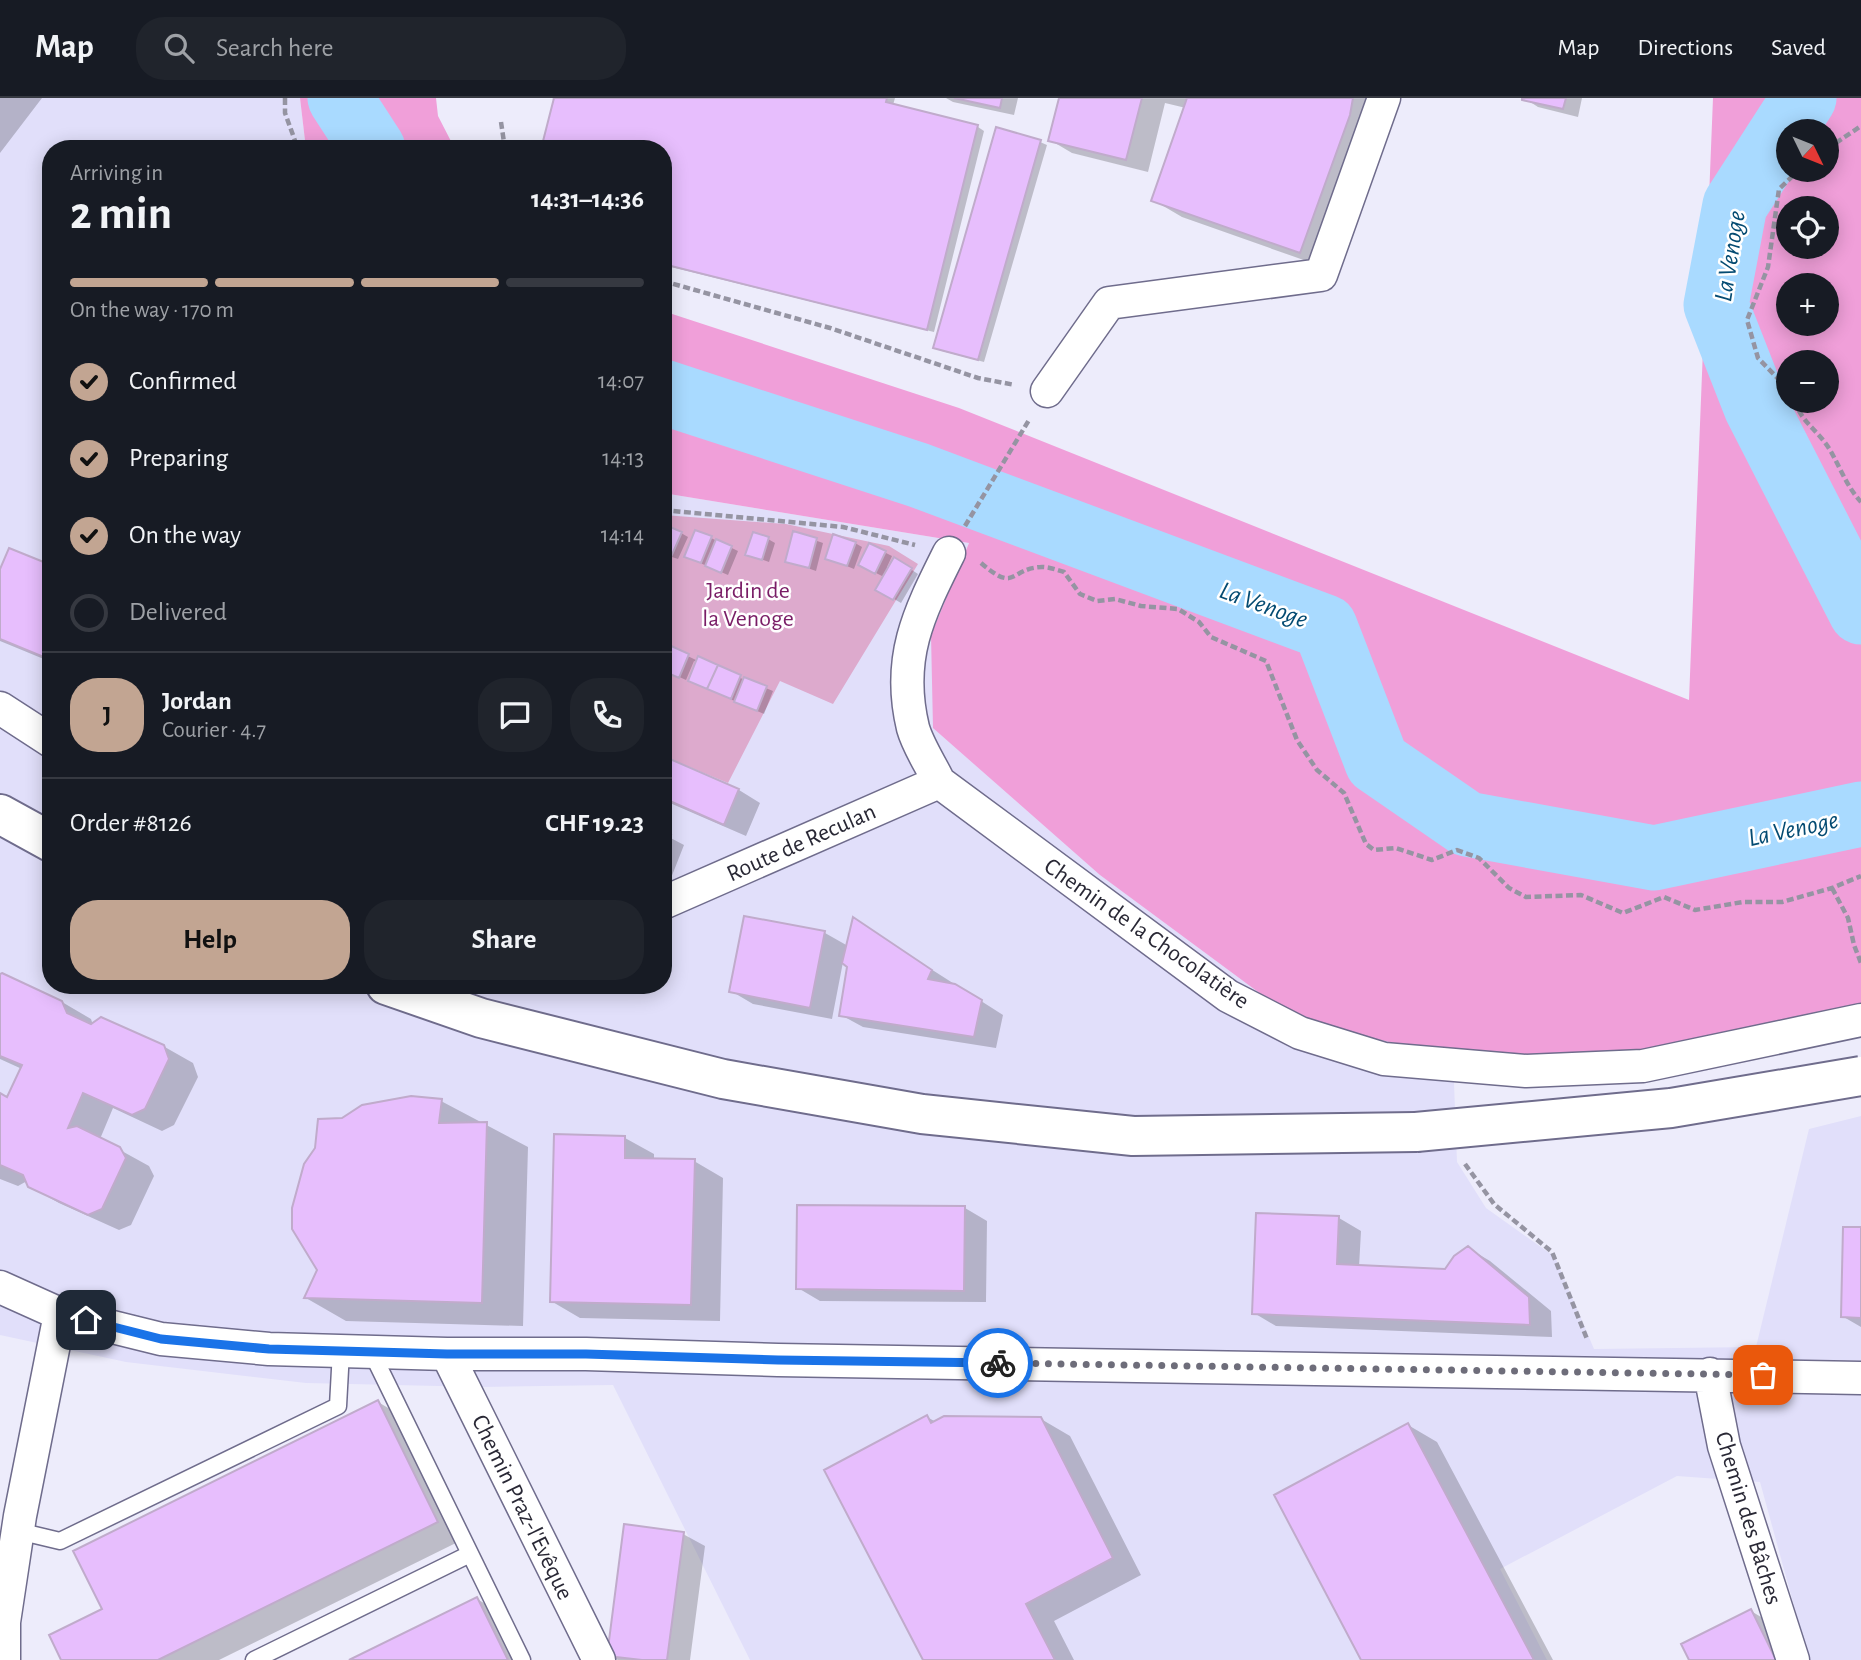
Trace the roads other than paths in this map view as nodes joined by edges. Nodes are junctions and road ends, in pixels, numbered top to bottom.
1 (1384, 98) edge
2 (1047, 391) road end
3 (954, 545) road end
4 (0, 708) edge
5 (42, 735) edge
6 (939, 782) junction
7 (0, 814) edge
8 (42, 837) edge
9 (672, 899) edge
10 (412, 994) edge
11 (1861, 1020) edge
12 (1861, 1076) edge
13 (0, 1287) edge
14 (60, 1314) junction
15 (341, 1351) junction
16 (373, 1353) junction
17 (447, 1354) junction
18 (1710, 1374) junction
19 (1861, 1378) edge
20 (18, 1531) junction
21 (470, 1554) junction
22 (4, 1660) edge
23 (254, 1660) edge
24 (522, 1660) edge
25 (598, 1660) edge
26 (1793, 1660) edge

1 - 2 street
3 - 6 street, Chemin de la Chocolatière
4 - 5 street
6 - 9 street, Route de Reculan
6 - 11 street, Chemin de la Chocolatière
7 - 8 main road
10 - 12 main road, bridge
13 - 14 street
14 - 15 street
14 - 20 street
15 - 16 street
15 - 20 lane
16 - 17 street
16 - 21 lane
17 - 18 street
17 - 25 street, Chemin Praz-l'Evêque
18 - 19 street
18 - 26 street, Chemin des Bâches
20 - 22 street
21 - 23 lane
21 - 24 lane

